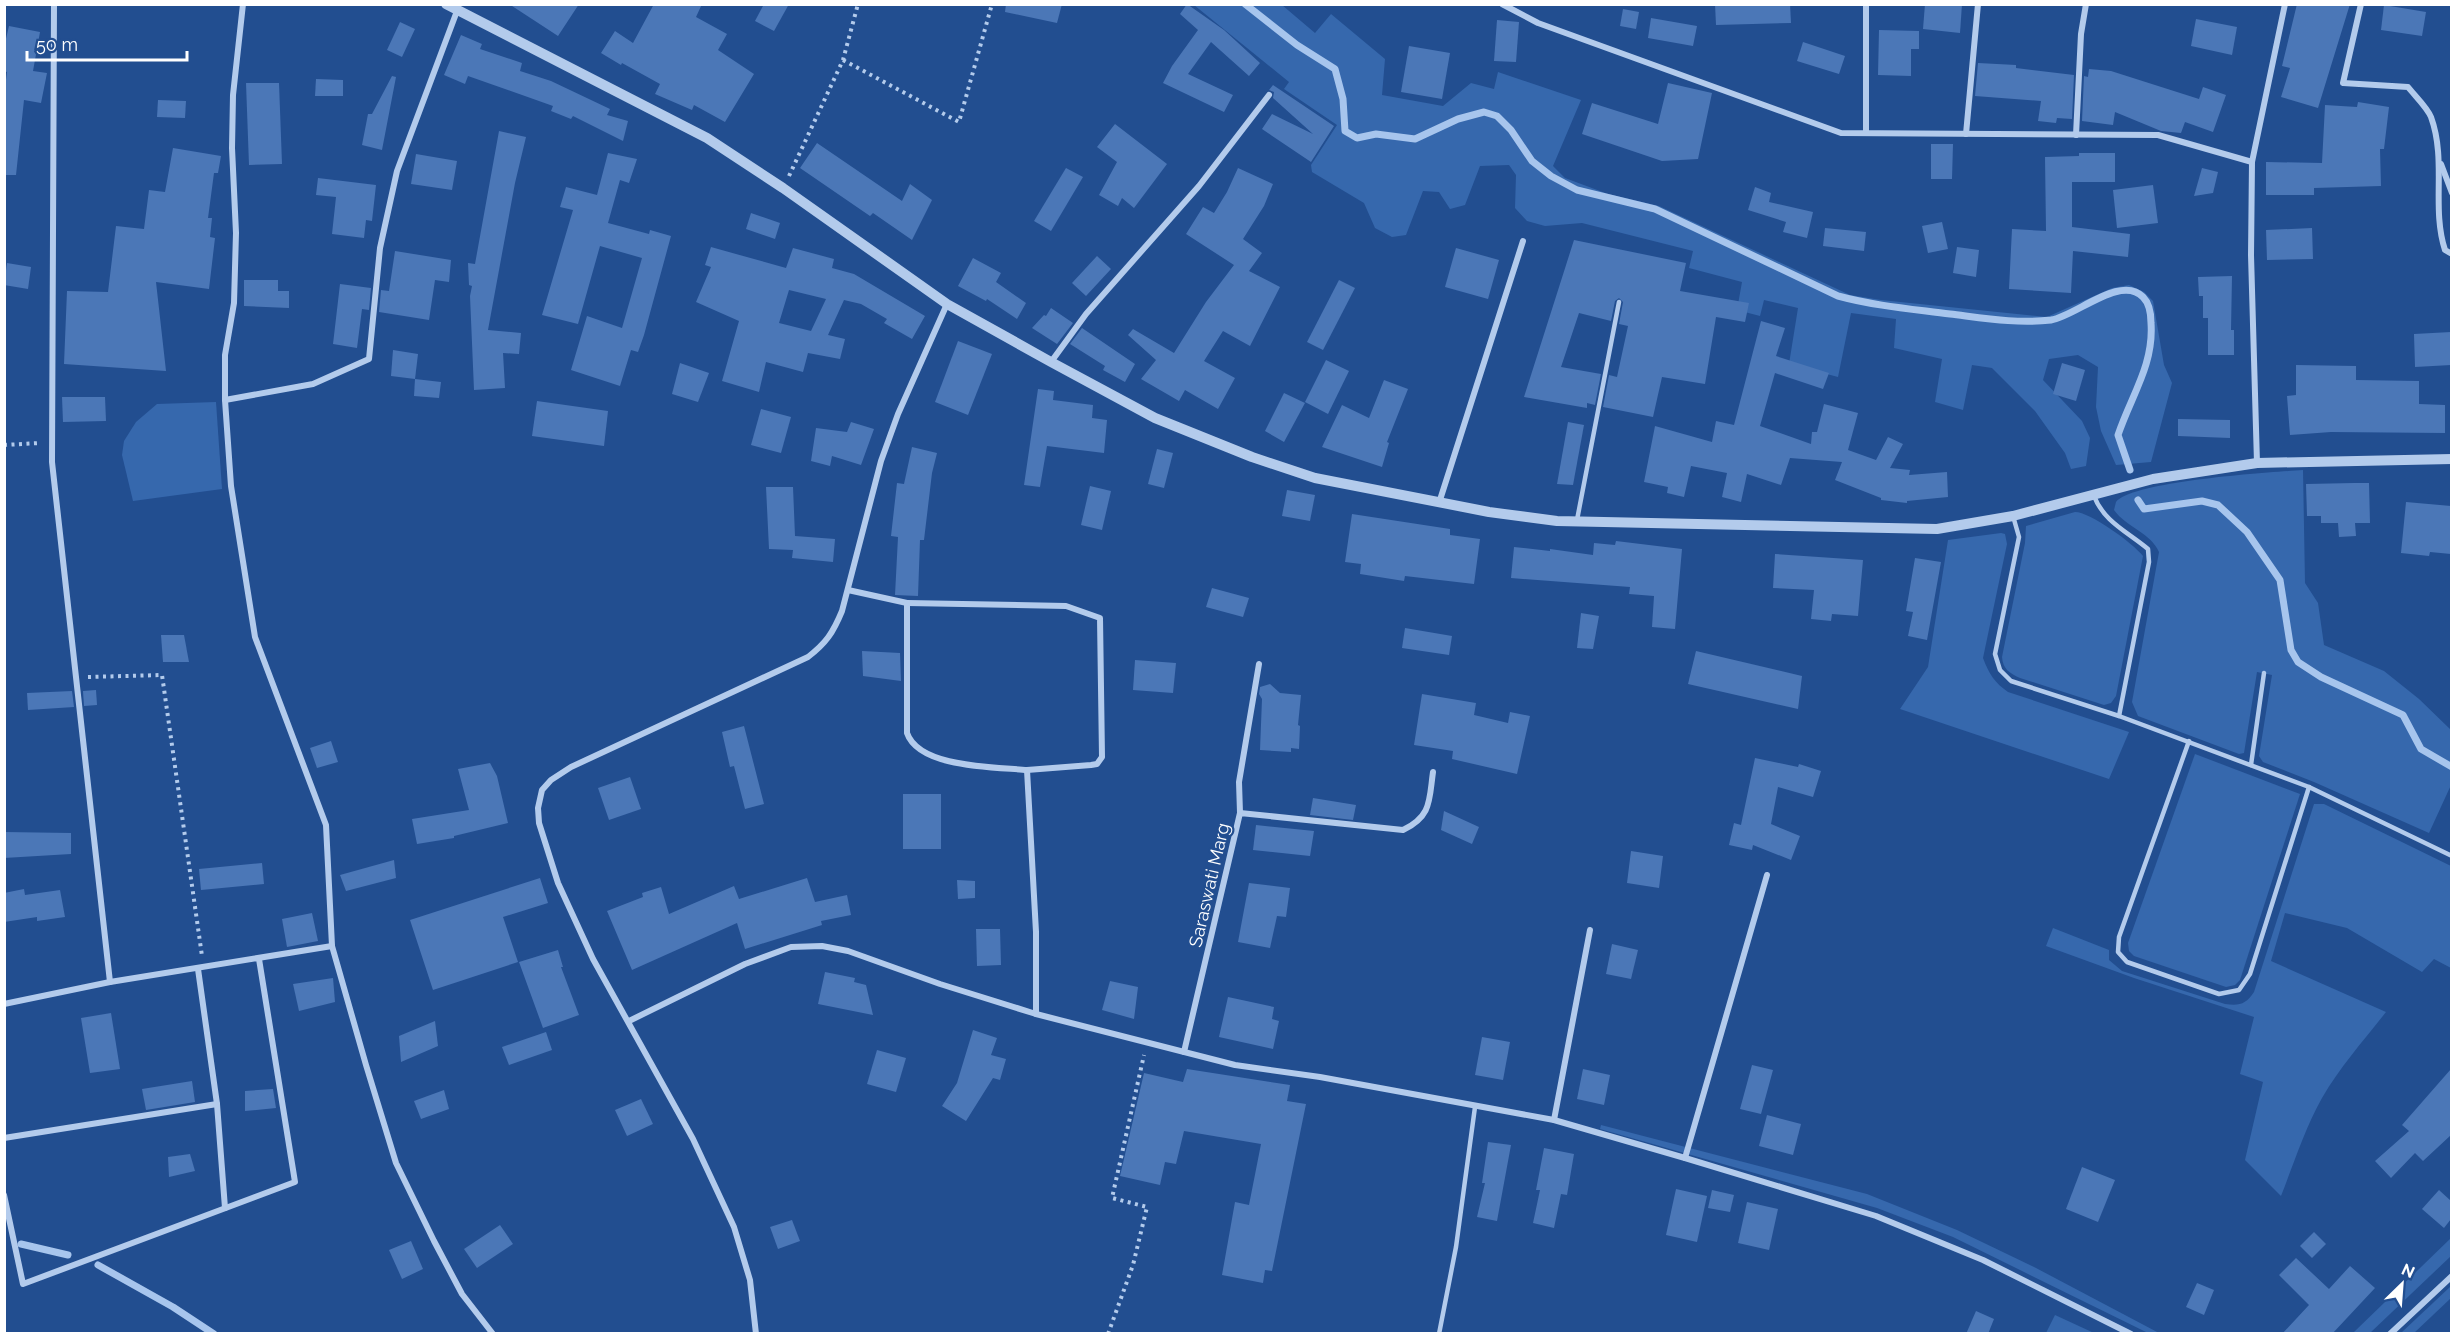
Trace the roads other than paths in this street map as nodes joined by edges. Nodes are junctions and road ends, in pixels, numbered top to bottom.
1 (54, 4) edge
2 (243, 4) edge
3 (446, 4) edge
4 (1502, 4) edge
5 (1866, 4) edge
6 (1978, 4) edge
7 (2086, 4) edge
8 (2285, 4) edge
9 (2361, 4) edge
10 (457, 11) junction
11 (1269, 95) dead end
12 (1866, 133) junction
13 (1966, 134) junction
14 (2076, 135) junction
15 (2440, 161) junction
16 (2252, 162) junction
17 (2451, 193) edge
18 (1523, 241) dead end
19 (2451, 254) edge
20 (1619, 302) dead end
21 (947, 304) junction
22 (1051, 362) junction
23 (225, 400) junction
24 (2451, 459) edge
25 (2257, 463) junction
26 (2092, 493) junction
27 (1439, 504) junction
28 (2013, 516) junction
29 (1577, 521) junction
30 (848, 590) junction
31 (907, 603) junction
32 (1259, 664) dead end
33 (2264, 674) dead end
34 (2119, 716) junction
35 (2189, 741) junction
36 (2251, 765) junction
37 (1027, 770) junction
38 (1433, 772) dead end
39 (2309, 787) junction
40 (1240, 813) junction
41 (2451, 856) edge
42 (1767, 875) dead end
43 (1590, 930) dead end
44 (332, 946) junction
45 (259, 959) junction
46 (201, 969) junction
47 (110, 982) junction
48 (4, 1004) edge
49 (1036, 1014) junction
50 (629, 1021) junction
51 (1184, 1052) junction
52 (217, 1104) junction
53 (1475, 1107) junction
54 (1554, 1120) junction
55 (4, 1138) edge
56 (1685, 1158) junction
57 (4, 1195) edge
58 (225, 1208) junction
59 (2451, 1276) edge
60 (493, 1334) edge
61 (756, 1334) edge
62 (1439, 1334) edge
63 (2131, 1334) edge
64 (2390, 1334) edge

1 - 47 street
2 - 23 street
3 - 10 street
4 - 12 street
5 - 12 street
6 - 13 street
7 - 14 street
8 - 16 street
9 - 15 street
10 - 21 street
10 - 23 street
11 - 22 street
12 - 13 street
13 - 14 street
14 - 16 street
15 - 17 street
15 - 19 street
16 - 25 street
18 - 27 street
20 - 29 lane
21 - 22 street
21 - 30 street
22 - 27 street
23 - 44 street
24 - 25 street
25 - 26 street
26 - 28 street
26 - 34 lane
27 - 29 street
28 - 29 street
28 - 34 lane
30 - 31 street
30 - 50 street
31 - 37 street
31 - 37 street
32 - 40 street
33 - 36 lane
34 - 35 lane
35 - 36 lane
35 - 39 lane
36 - 39 lane
37 - 49 street
38 - 40 street, Saraswati Marg
39 - 41 lane
40 - 51 street, Saraswati Marg
42 - 56 street
43 - 54 street
44 - 45 street
44 - 60 street
45 - 46 street
45 - 58 street
46 - 47 street
46 - 52 street
47 - 48 street
49 - 50 street
49 - 51 street
50 - 61 street
51 - 53 street
52 - 55 street
52 - 58 street
53 - 54 street
53 - 62 lane
54 - 56 street
56 - 63 street
57 - 58 street
59 - 64 street

